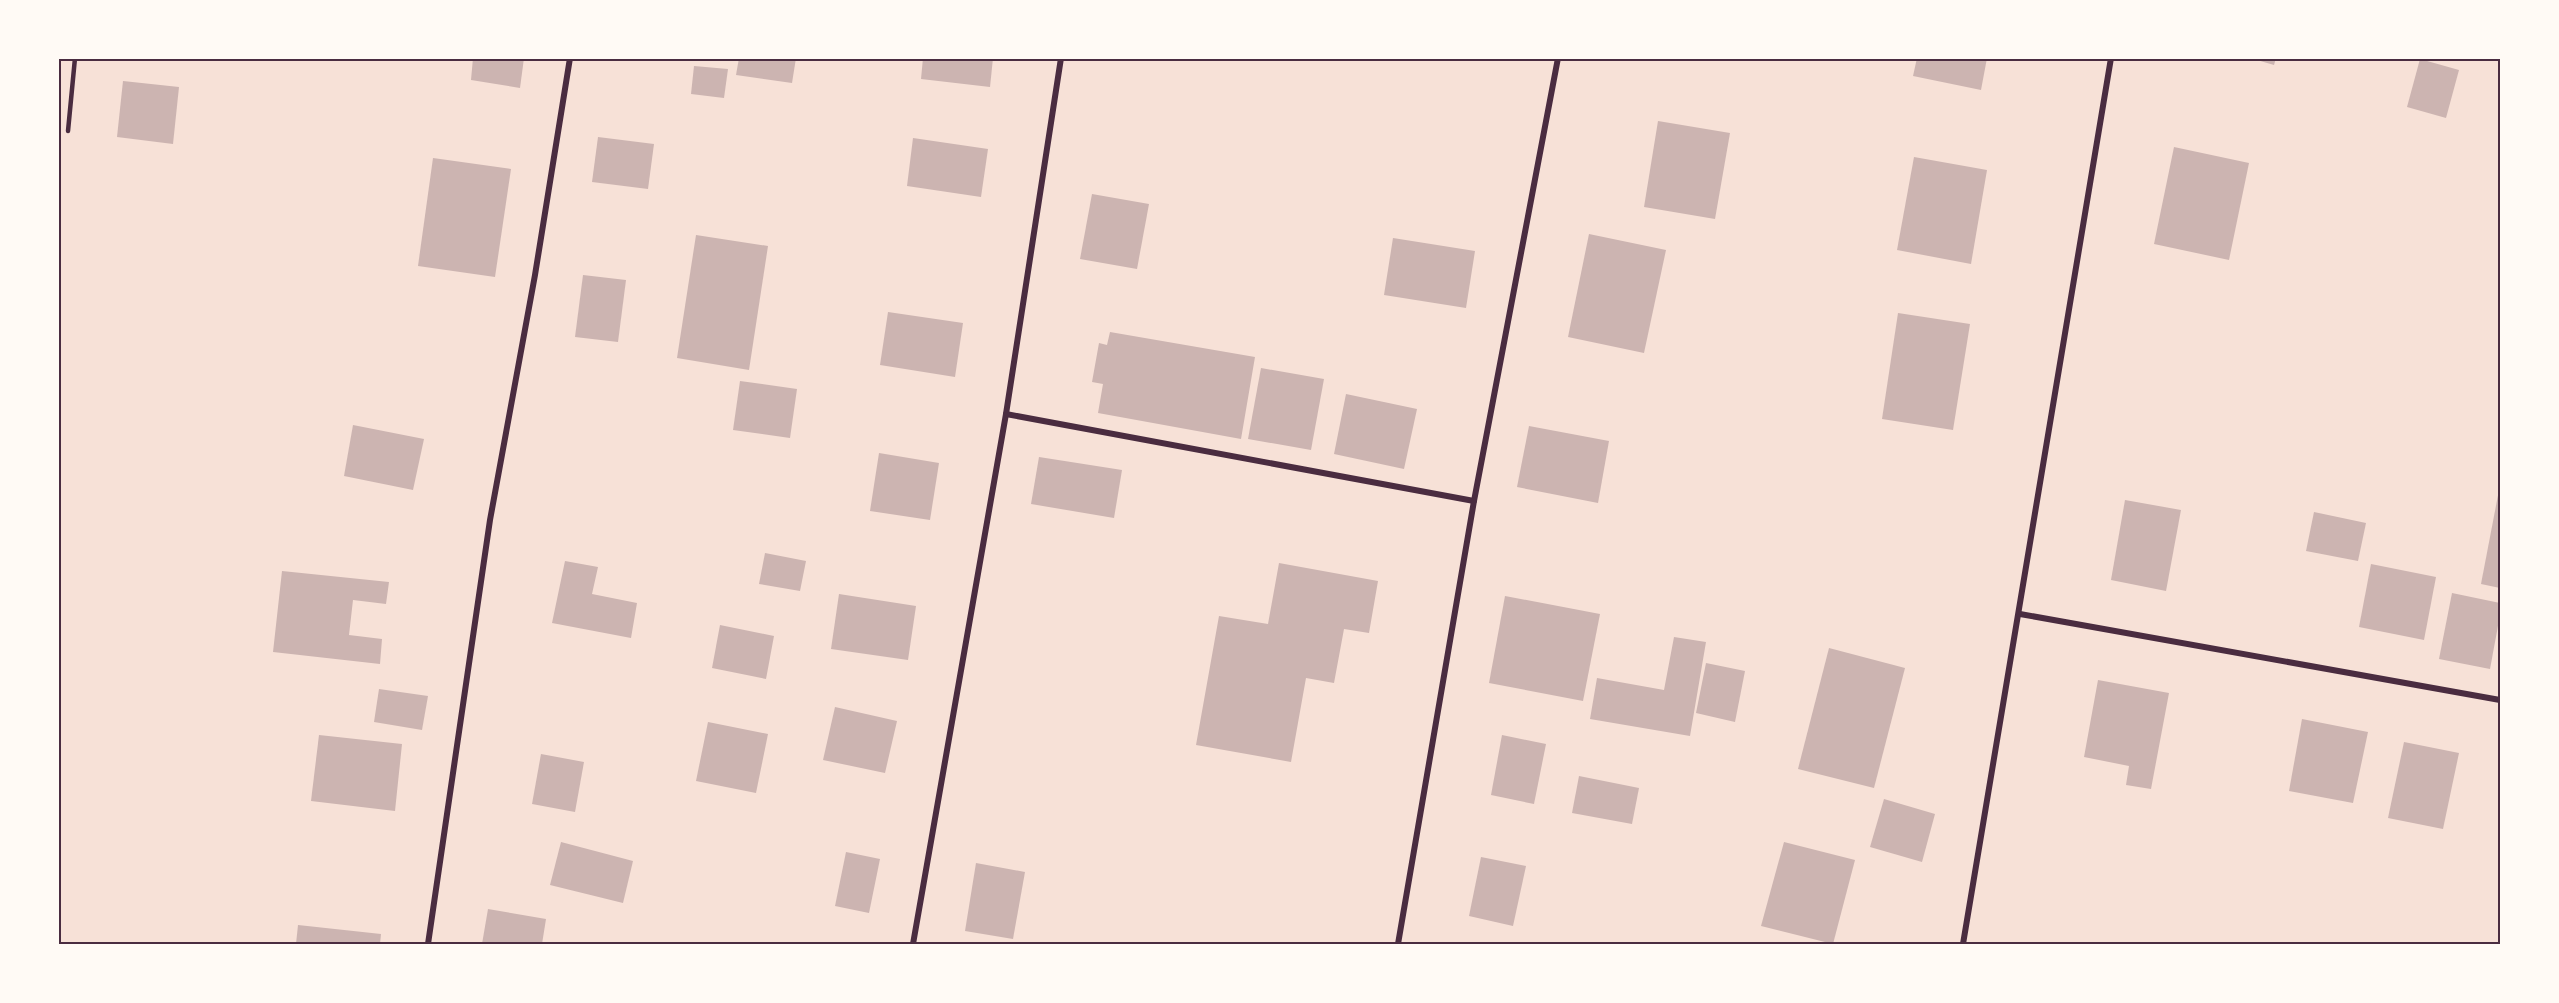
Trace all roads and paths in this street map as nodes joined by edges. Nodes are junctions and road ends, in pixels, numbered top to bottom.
1 (75, 58) edge
2 (570, 58) edge
3 (1061, 58) edge
4 (1558, 58) edge
5 (2111, 58) edge
6 (69, 131) dead end
7 (1006, 414) junction
8 (1474, 501) junction
9 (2020, 614) junction
10 (2500, 700) edge
11 (428, 945) edge
12 (913, 945) edge
13 (1398, 945) edge
14 (1963, 945) edge

1 - 6 lane
2 - 11 street
3 - 7 street
4 - 8 street
5 - 9 street
7 - 8 street
7 - 12 street
8 - 13 street
9 - 10 street
9 - 14 street

